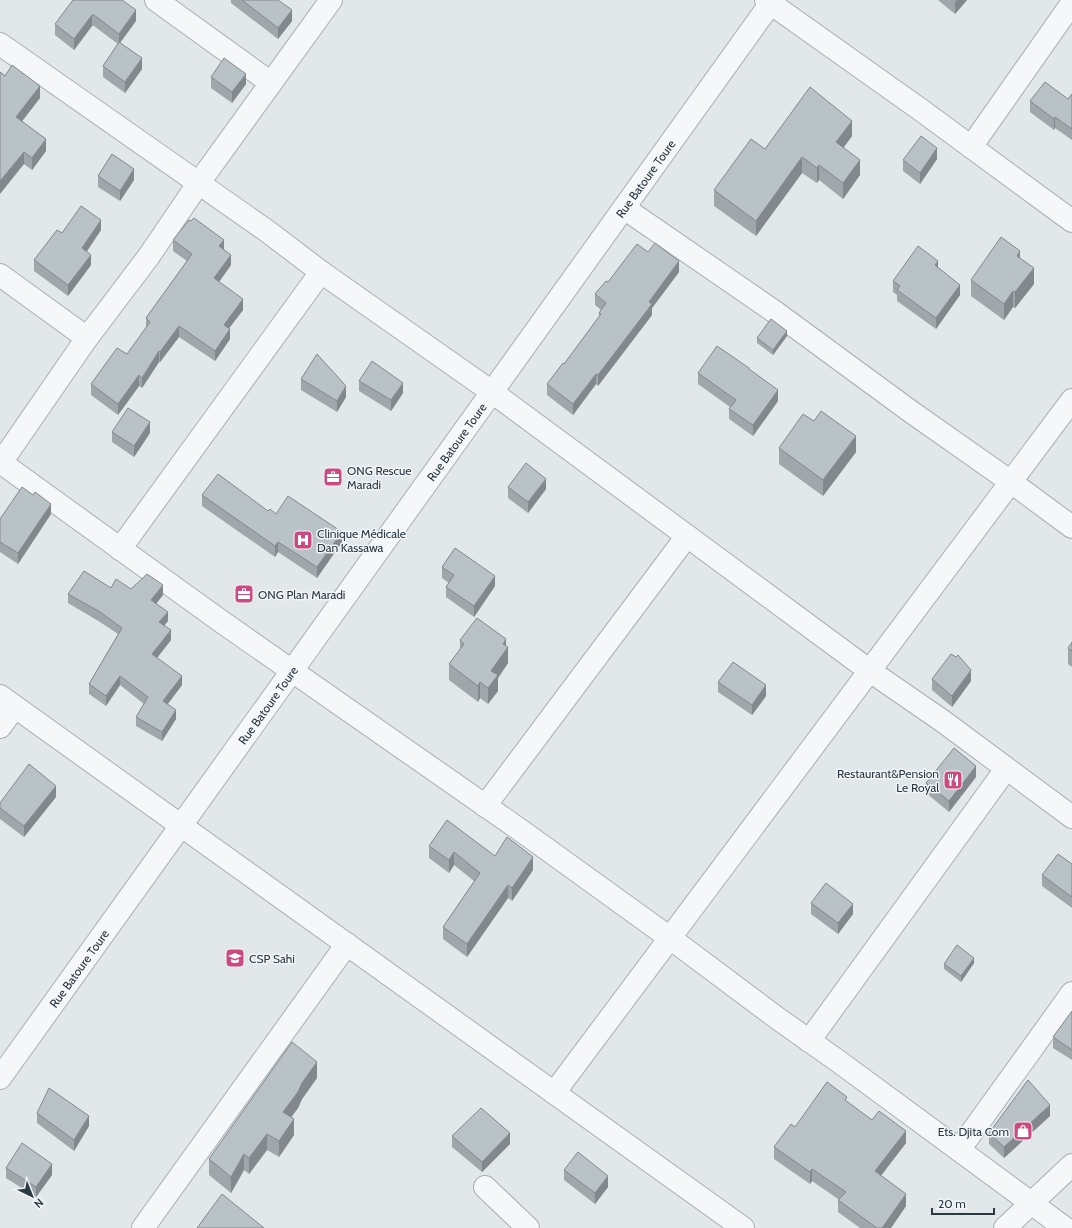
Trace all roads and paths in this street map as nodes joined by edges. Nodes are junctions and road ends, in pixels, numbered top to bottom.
1 (156, 0) edge
2 (331, 0) edge
3 (770, 1) edge
4 (1072, 3) edge
5 (0, 44) edge
6 (271, 83) junction
7 (971, 147) junction
8 (198, 184) junction
9 (624, 208) junction
10 (1072, 221) edge
11 (321, 272) junction
12 (0, 275) edge
13 (87, 338) junction
14 (492, 392) junction
15 (1072, 400) edge
16 (0, 462) edge
17 (1011, 482) junction
18 (1072, 527) edge
19 (687, 536) junction
20 (120, 549) junction
21 (292, 670) junction
22 (870, 671) junction
23 (7, 701) edge
24 (0, 726) edge
25 (1006, 769) junction
26 (485, 806) junction
27 (1072, 817) edge
28 (181, 826) junction
29 (670, 938) junction
30 (347, 944) junction
31 (1072, 993) edge
32 (809, 1041) junction
33 (0, 1078) edge
34 (554, 1093) junction
35 (959, 1150) junction
36 (1072, 1165) edge
37 (485, 1187) dead end
38 (1031, 1203) junction
39 (143, 1228) edge
40 (528, 1228) edge
41 (743, 1228) edge
42 (1005, 1228) edge
43 (1065, 1228) edge

1 - 6 street
2 - 6 street
3 - 7 street
3 - 9 street, Rue Batoure Toure
4 - 7 street
5 - 8 street
6 - 8 street
7 - 10 street
8 - 11 street
8 - 13 street
9 - 14 street, Rue Batoure Toure
9 - 17 street
11 - 14 street
11 - 20 street
12 - 13 street
13 - 16 street
14 - 19 street
14 - 21 street, Rue Batoure Toure
15 - 17 street
16 - 20 street
17 - 18 street
17 - 22 street
19 - 22 street
19 - 26 street
20 - 21 street
21 - 26 street
21 - 28 street, Rue Batoure Toure
22 - 25 street
22 - 29 street
23 - 24 street
23 - 28 street
25 - 27 street
25 - 32 street
26 - 29 street
28 - 30 street
28 - 33 street, Rue Batoure Toure
29 - 32 street
29 - 34 street
30 - 34 street
30 - 39 street
31 - 35 street
32 - 35 street
34 - 41 street
35 - 38 street
36 - 38 street
37 - 40 street
38 - 42 street
38 - 43 street

